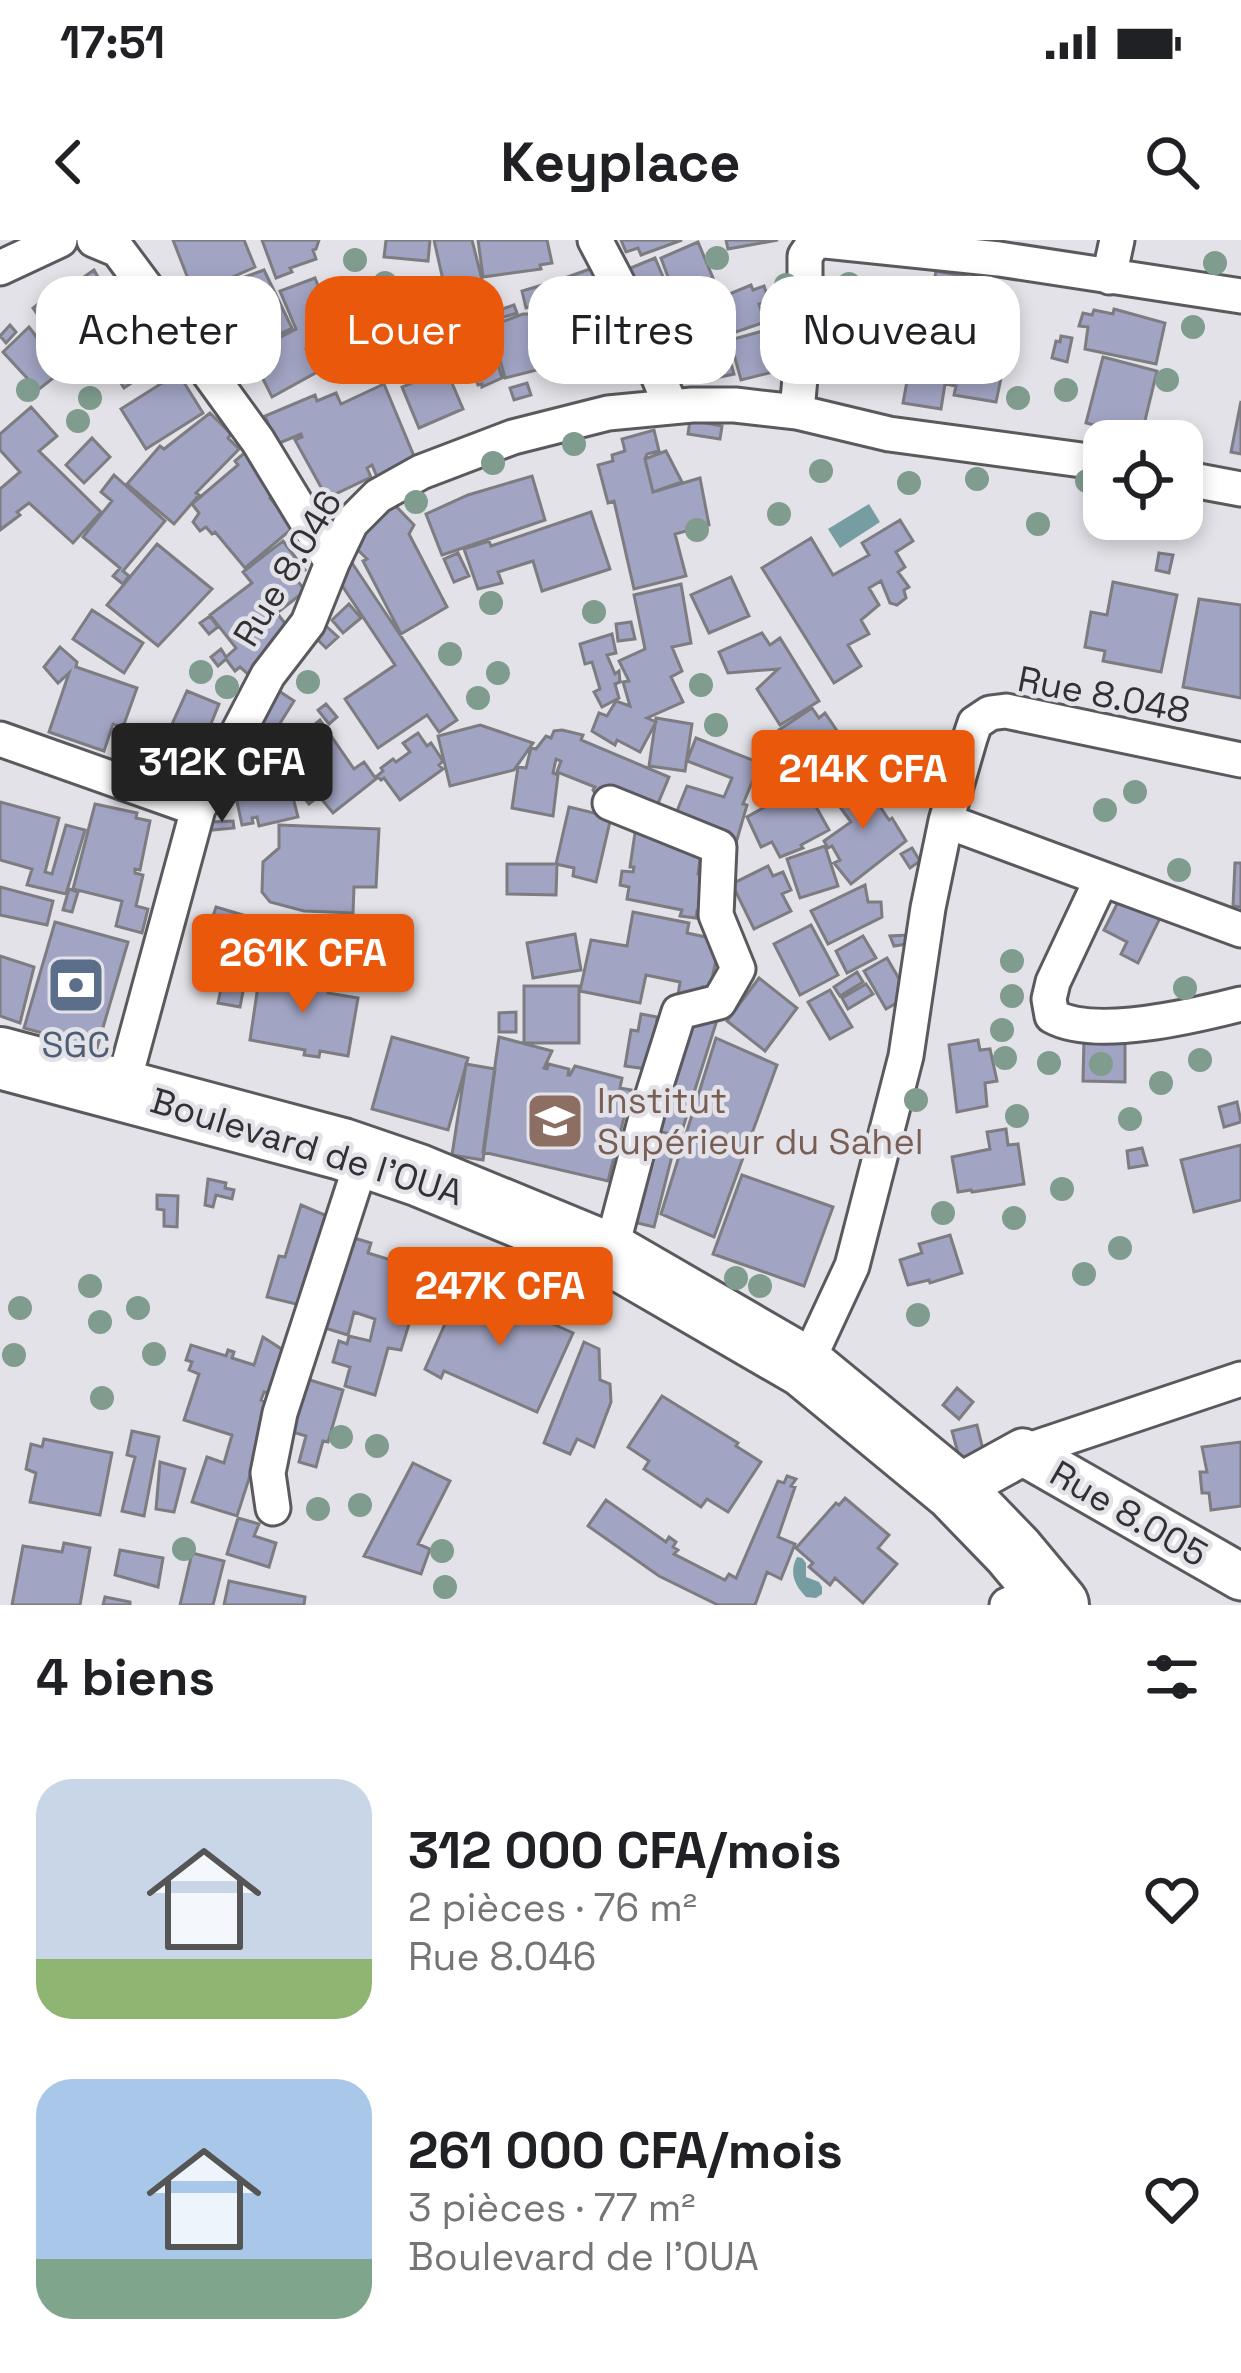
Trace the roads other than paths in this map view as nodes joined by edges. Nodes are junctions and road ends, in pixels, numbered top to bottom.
1 (60, 240) edge
2 (94, 240) edge
3 (595, 240) edge
4 (1117, 240) edge
5 (0, 268) edge
6 (1109, 277) junction
7 (1241, 296) edge
8 (671, 406) junction
9 (797, 412) junction
10 (1083, 460) edge
11 (1203, 482) edge
12 (1241, 489) edge
13 (332, 563) junction
14 (0, 739) edge
15 (1241, 760) edge
16 (610, 803) dead end
17 (198, 809) junction
18 (946, 820) junction
19 (1101, 880) junction
20 (1241, 930) edge
21 (1241, 1004) edge
22 (0, 1058) edge
23 (0, 1084) edge
24 (119, 1102) junction
25 (356, 1179) junction
26 (610, 1254) junction
27 (805, 1367) junction
28 (1241, 1379) edge
29 (1023, 1452) junction
30 (954, 1490) junction
31 (274, 1508) dead end
32 (1241, 1577) edge
33 (1024, 1604) edge

1 - 5 street
2 - 13 street
3 - 8 street
4 - 6 street
6 - 7 street
6 - 9 street
8 - 9 street, Rue 8.046
8 - 13 street, Rue 8.046
9 - 10 street, Rue 8.046
11 - 12 street
13 - 17 street, Rue 8.046
14 - 17 street
15 - 18 street, Rue 8.048
16 - 26 street
17 - 24 street, Rue 8.046
18 - 19 street
18 - 27 street, Rue 8.048
19 - 20 street
19 - 21 street
22 - 24 highway, Boulevard de l'OUA
23 - 24 highway
24 - 25 highway
24 - 26 highway, Boulevard de l'OUA
25 - 31 street
25 - 33 highway
26 - 27 highway, Boulevard de l'OUA
27 - 30 highway, Boulevard de l'OUA
28 - 29 street
29 - 30 street, Rue 8.005
29 - 32 street, Rue 8.005
30 - 33 highway, Boulevard de l'OUA

